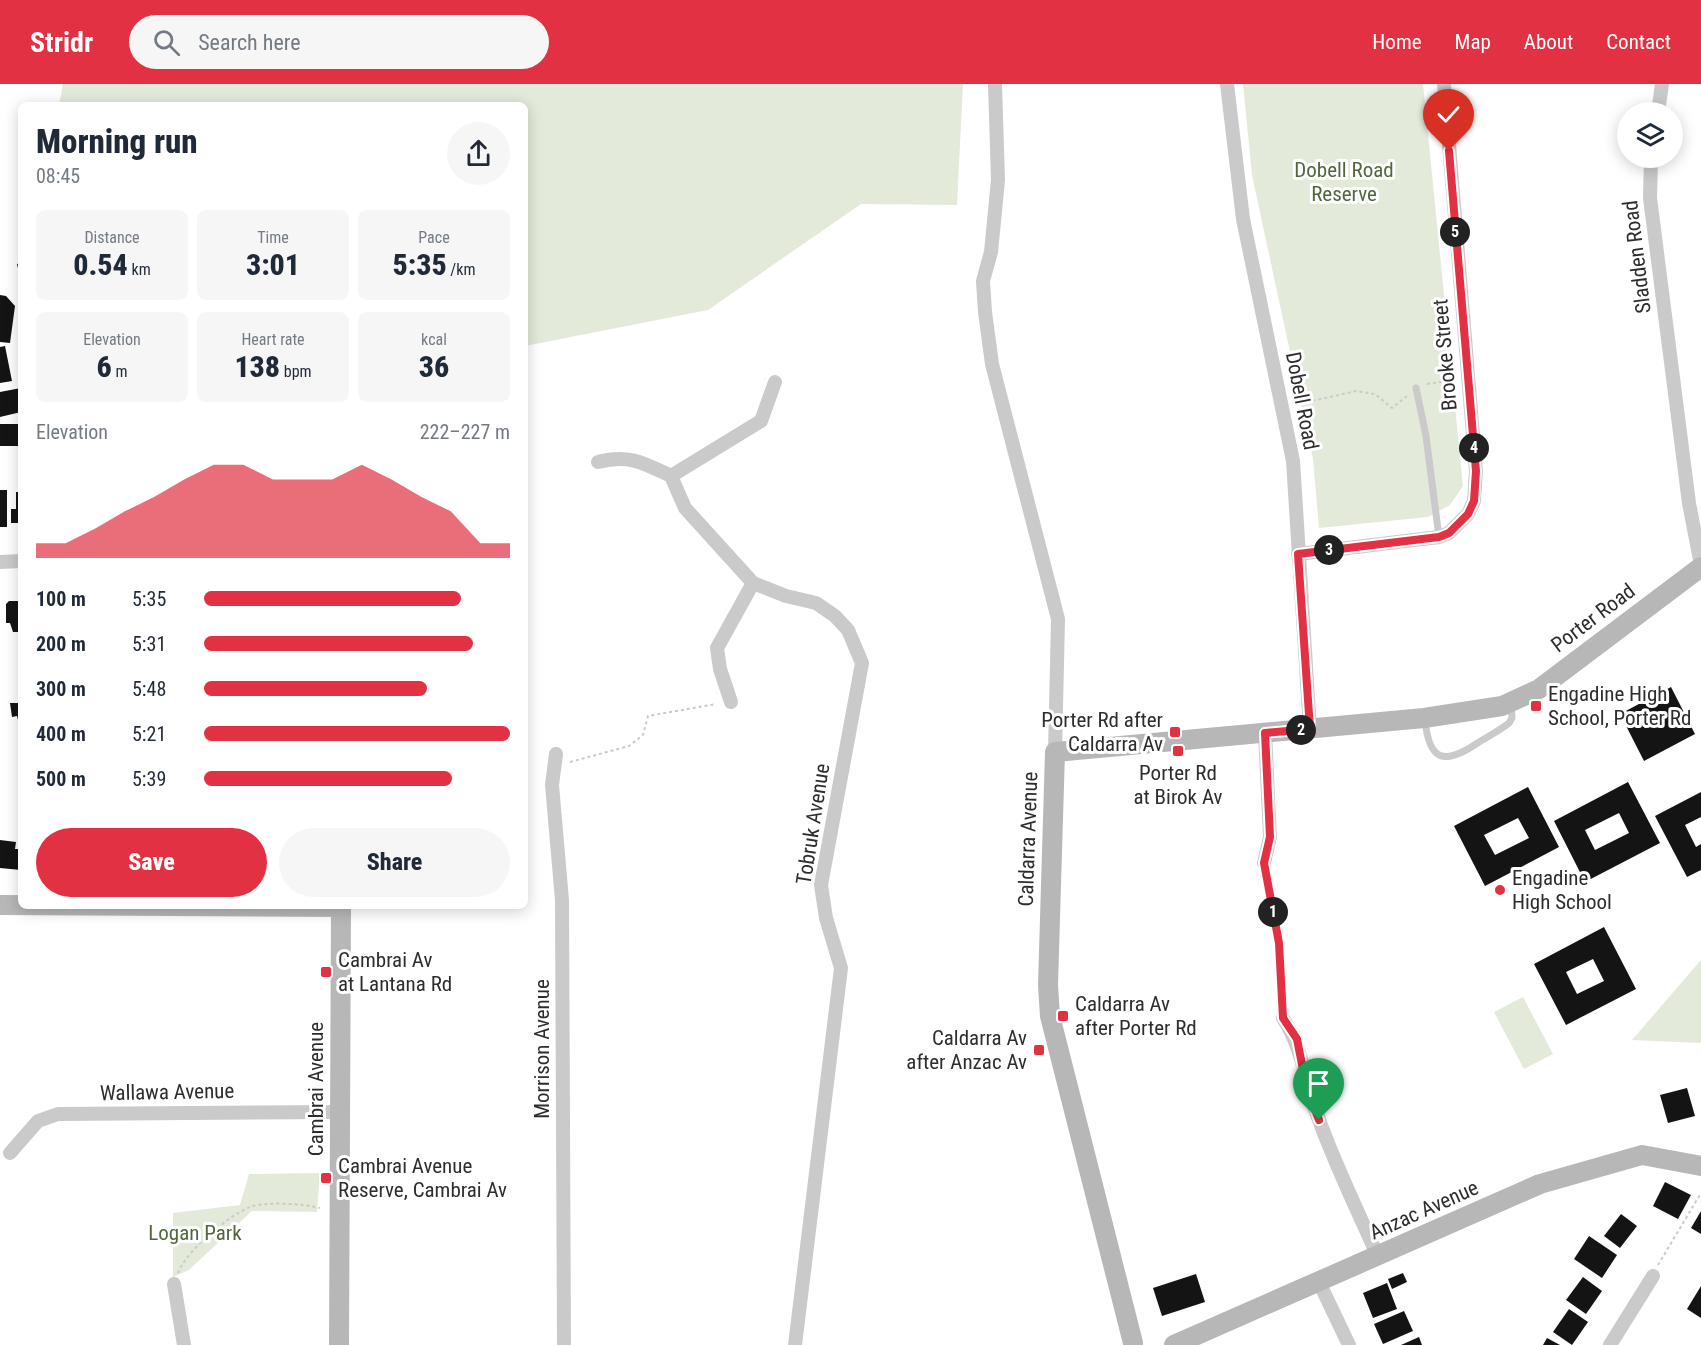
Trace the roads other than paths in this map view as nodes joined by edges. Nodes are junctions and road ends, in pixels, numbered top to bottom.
1 (994, 84) edge
2 (1227, 84) edge
3 (1444, 84) edge
4 (1662, 84) edge
5 (1659, 102) edge
6 (1651, 168) edge
7 (775, 382) dead end
8 (1416, 388) road end
9 (598, 462) dead end
10 (671, 476) junction
11 (1439, 537) junction
12 (1298, 554) junction
13 (18, 561) edge
14 (0, 562) edge
15 (1701, 566) edge
16 (753, 583) junction
17 (731, 702) road end
18 (1511, 703) junction
19 (1424, 718) junction
20 (1310, 729) junction
21 (1265, 733) junction
22 (1055, 752) junction
23 (556, 754) road end
24 (1264, 863) road end
25 (0, 905) edge
26 (18, 905) edge
27 (341, 909) edge
28 (1283, 1018) road end
29 (340, 1112) junction
30 (10, 1153) dead end
31 (1701, 1167) edge
32 (1378, 1257) junction
33 (1653, 1276) road end
34 (1319, 1282) junction
35 (174, 1284) road end
36 (1136, 1344) edge
37 (184, 1345) edge
38 (339, 1345) edge
39 (564, 1345) edge
40 (795, 1345) edge
41 (1174, 1345) edge
42 (1349, 1345) edge
43 (1610, 1345) edge

1 - 22 street, Caldarra Avenue
2 - 12 street, Dobell Road
3 - 11 street, Brooke Street
4 - 5 street
6 - 15 street, Sladden Road
7 - 10 street
8 - 11 lane
9 - 10 street
10 - 16 street, Tobruk Avenue
11 - 12 street, Brooke Street
12 - 20 street, Dobell Road
13 - 14 street
15 - 18 street, Porter Road
16 - 17 street
16 - 40 street, Tobruk Avenue
18 - 19 street, Porter Road
18 - 19 lane
19 - 20 street, Porter Road
20 - 21 street, Porter Road
21 - 22 street, Porter Road
21 - 24 street
22 - 36 street, Caldarra Avenue
23 - 39 street, Morrison Avenue
25 - 26 street
27 - 29 street, Cambrai Avenue
28 - 32 street
29 - 30 street, Wallawa Avenue
29 - 38 street, Cambrai Avenue
31 - 32 street, Anzac Avenue
32 - 34 street, Anzac Avenue
33 - 43 street
34 - 41 street, Anzac Avenue
34 - 42 street
35 - 37 street

